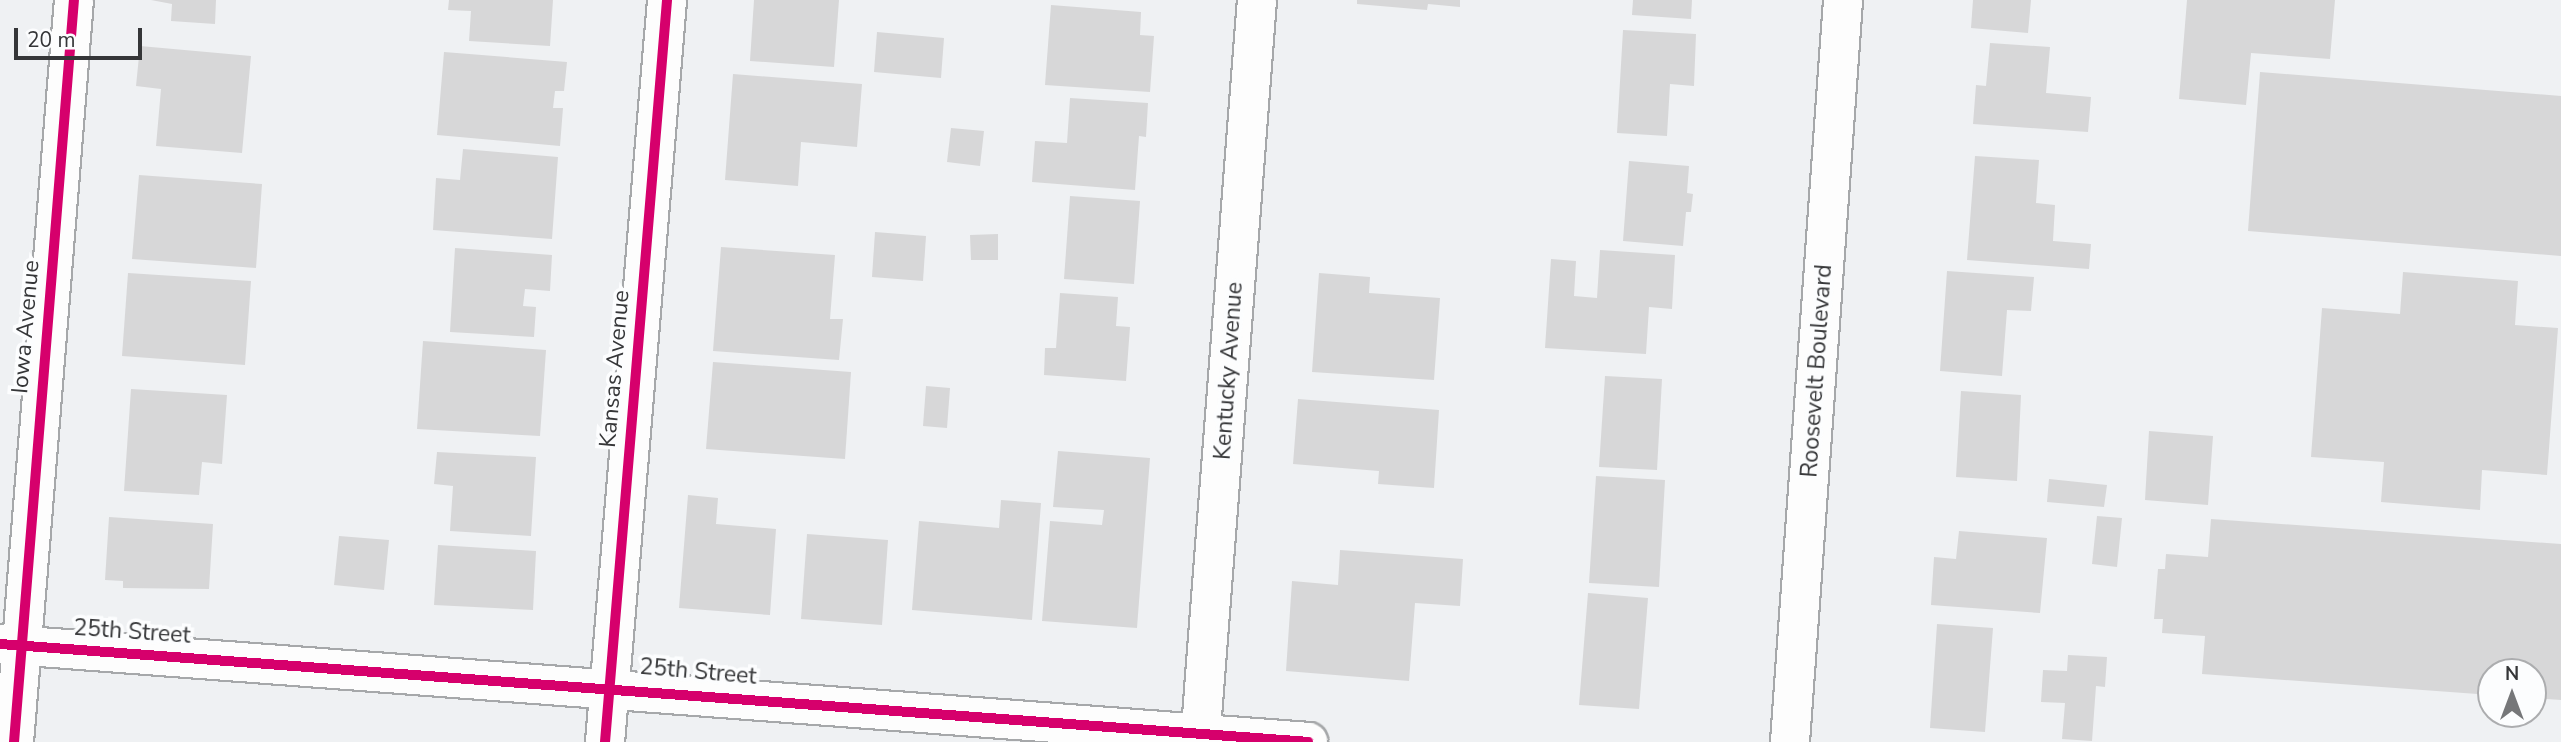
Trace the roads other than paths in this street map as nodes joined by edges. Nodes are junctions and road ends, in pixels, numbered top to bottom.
1 (75, 0) edge
2 (667, 0) edge
3 (1257, 0) edge
4 (1843, 0) edge
5 (11, 645) edge
6 (609, 686) junction
7 (1200, 738) edge
8 (15, 742) edge
9 (605, 742) edge
10 (1308, 742) edge
11 (1790, 742) edge

1 - 5 street, Iowa Avenue
2 - 6 street, Kansas Avenue
3 - 7 street, Kentucky Avenue
4 - 11 street, Roosevelt Boulevard
5 - 6 street, 25th Street
5 - 8 street, Iowa Avenue
6 - 7 street, 25th Street
6 - 9 street, Kansas Avenue
7 - 10 street, 25th Street

